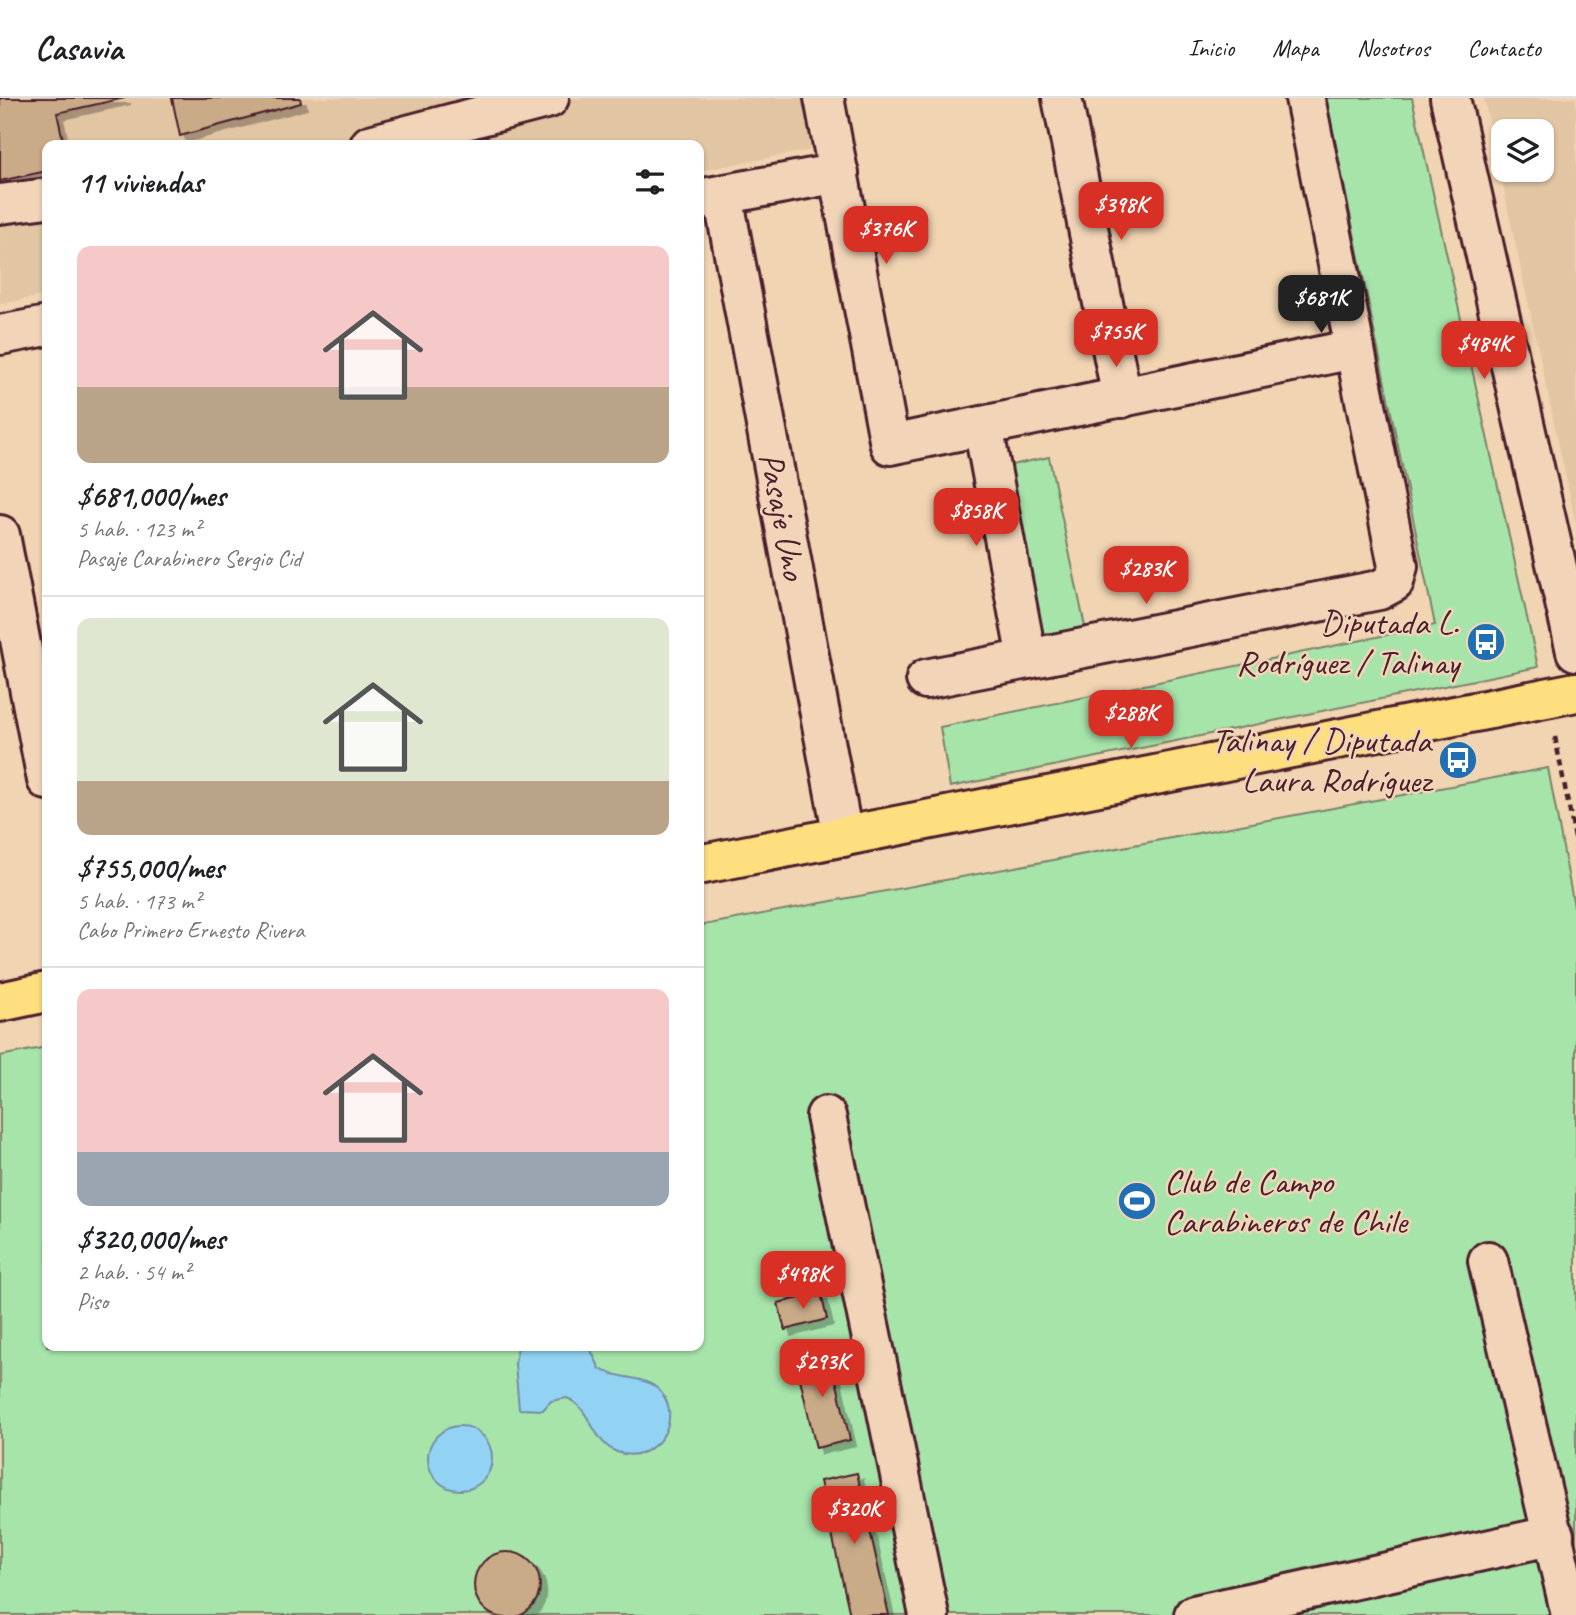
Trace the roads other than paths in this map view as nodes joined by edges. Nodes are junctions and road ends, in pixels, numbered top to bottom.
1 (549, 98) edge
2 (824, 98) edge
3 (1062, 98) edge
4 (1305, 98) edge
5 (1450, 98) edge
6 (389, 140) edge
7 (838, 173) junction
8 (711, 197) edge
9 (42, 199) edge
10 (0, 204) edge
11 (42, 327) edge
12 (0, 335) edge
13 (1354, 349) junction
14 (1122, 398) junction
15 (983, 426) junction
16 (1562, 528) edge
17 (0, 535) edge
18 (1576, 651) edge
19 (1027, 659) junction
20 (926, 679) dead end
21 (1576, 692) edge
22 (42, 754) edge
23 (843, 837) junction
24 (704, 864) edge
25 (42, 993) edge
26 (0, 1002) edge
27 (826, 1116) dead end
28 (1488, 1261) dead end
29 (1554, 1535) junction
30 (929, 1615) edge
31 (1194, 1615) edge
32 (1571, 1615) edge

1 - 6 street
2 - 7 street
3 - 14 street
4 - 13 street
5 - 16 street
7 - 8 street
7 - 15 street
8 - 23 street, Pasaje Uno
9 - 10 street
11 - 12 street
13 - 14 street
13 - 19 street
14 - 15 street
15 - 19 street
16 - 18 street
17 - 22 street
19 - 20 street
21 - 23 main road
23 - 24 main road
25 - 26 main road
27 - 30 street
28 - 29 street
29 - 31 street
29 - 32 street

